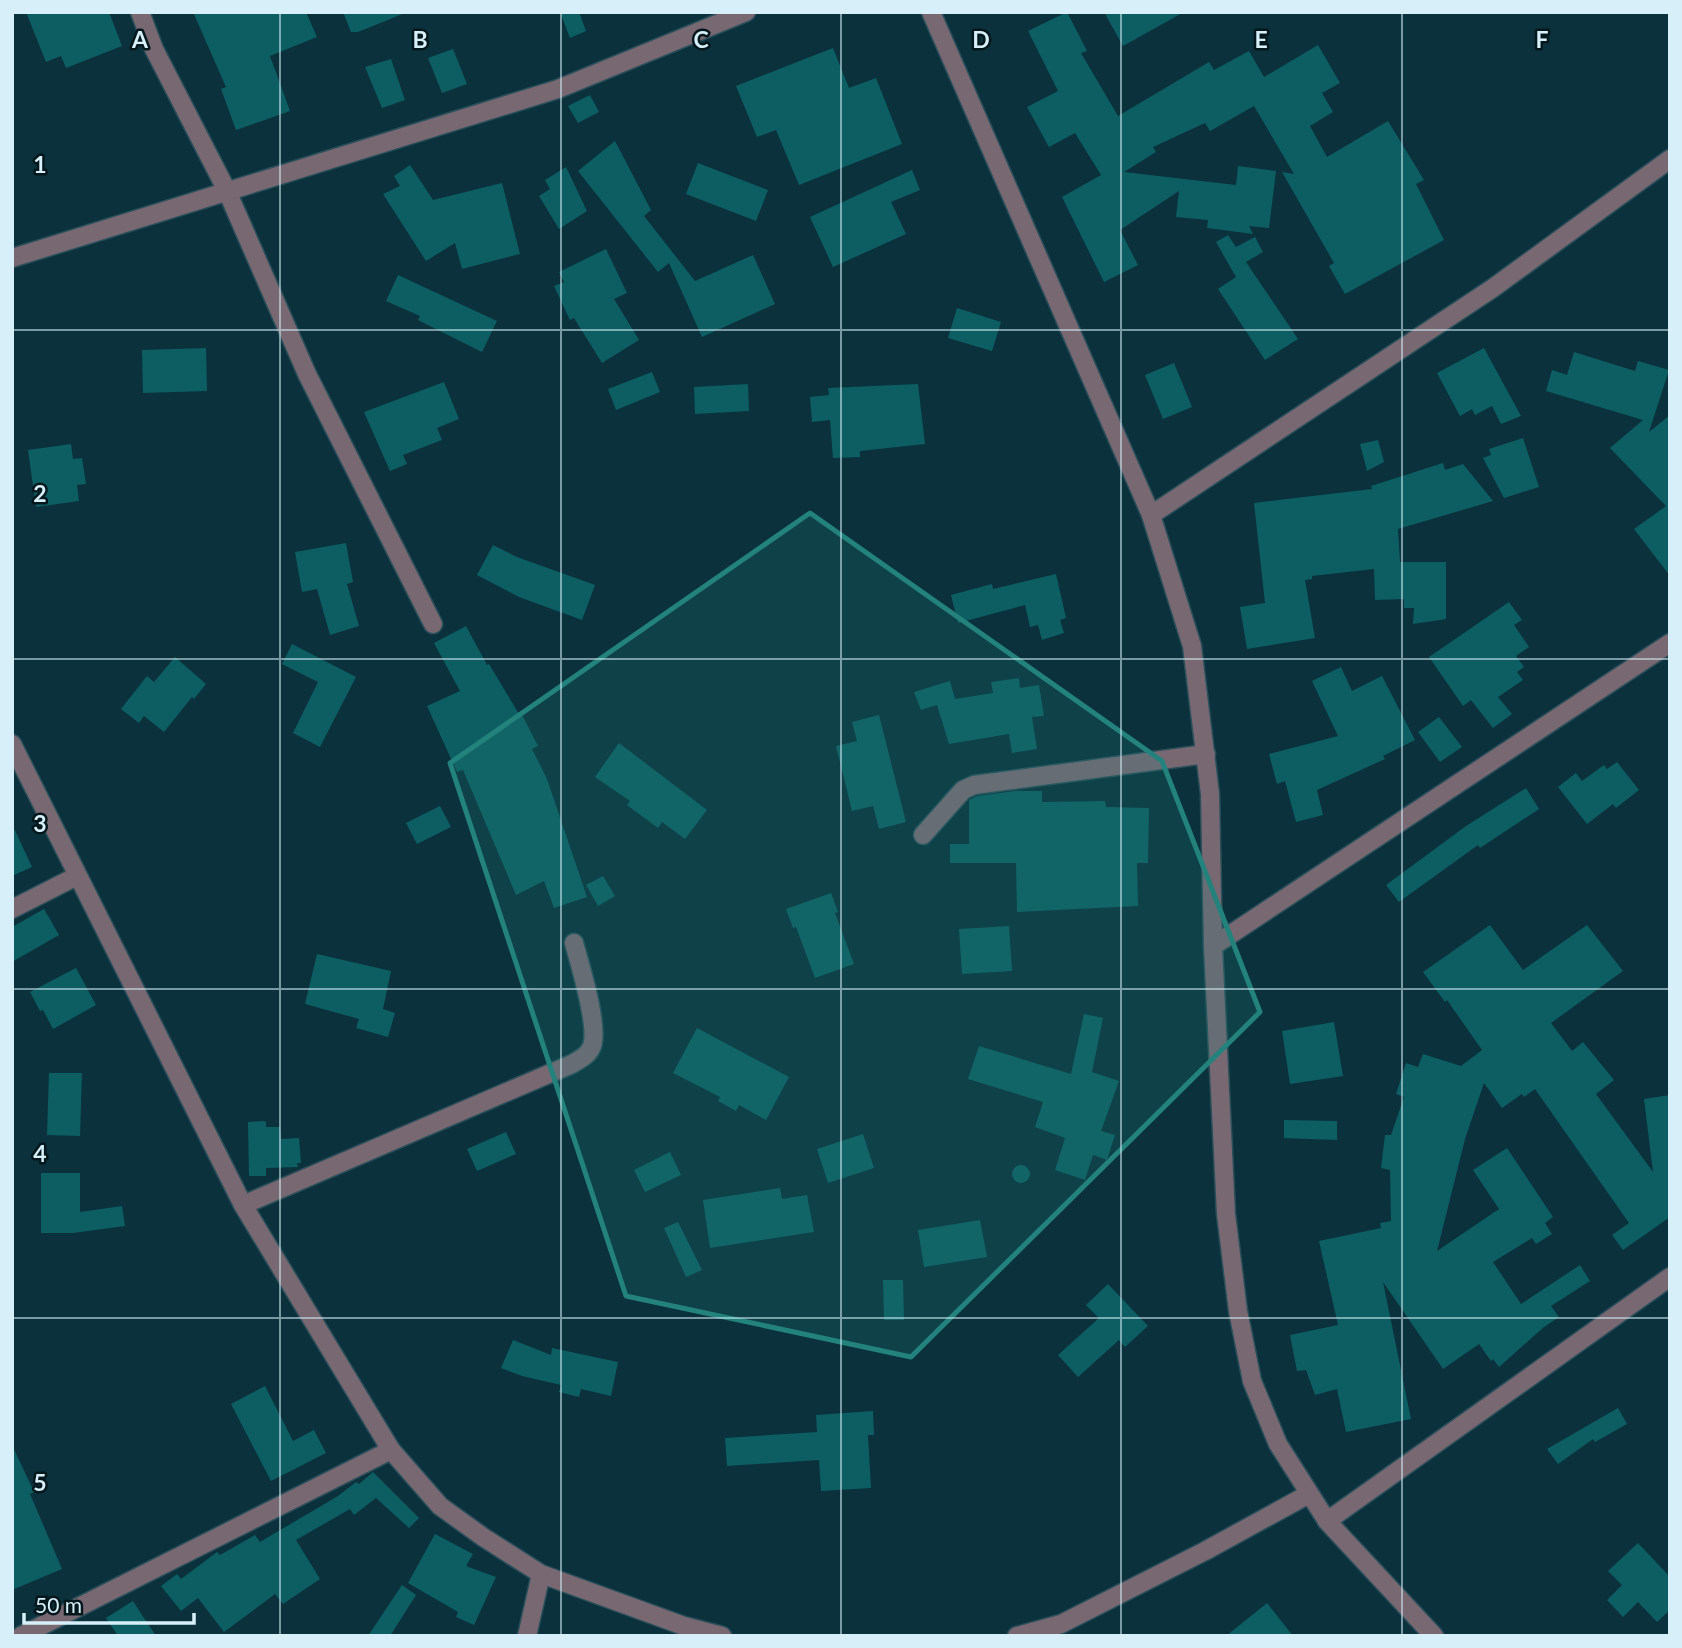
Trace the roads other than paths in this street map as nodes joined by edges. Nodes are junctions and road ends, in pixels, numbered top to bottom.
1 (140, 12) edge
2 (746, 12) edge
3 (931, 12) edge
4 (1670, 159) edge
5 (227, 191) junction
6 (12, 258) edge
7 (1151, 515) junction
8 (433, 624) dead end
9 (1670, 643) edge
10 (12, 744) edge
11 (1206, 754) junction
12 (923, 835) dead end
13 (77, 876) junction
14 (12, 909) edge
15 (574, 943) dead end
16 (1213, 946) junction
17 (243, 1205) junction
18 (1670, 1278) edge
19 (391, 1450) junction
20 (1308, 1494) junction
21 (1327, 1521) junction
22 (541, 1574) junction
23 (21, 1636) edge
24 (527, 1636) edge
25 (722, 1636) edge
26 (1017, 1636) edge
27 (1434, 1636) edge

1 - 5 street
2 - 5 street
3 - 7 street
4 - 7 street
5 - 6 street
5 - 8 street
7 - 11 street
9 - 16 street
10 - 13 street
11 - 12 street
11 - 16 street
13 - 14 street
13 - 17 street
15 - 17 street
16 - 20 street
17 - 19 street
18 - 21 street
19 - 22 street
19 - 23 street
20 - 21 street
20 - 26 street
21 - 27 street
22 - 24 street
22 - 25 street

